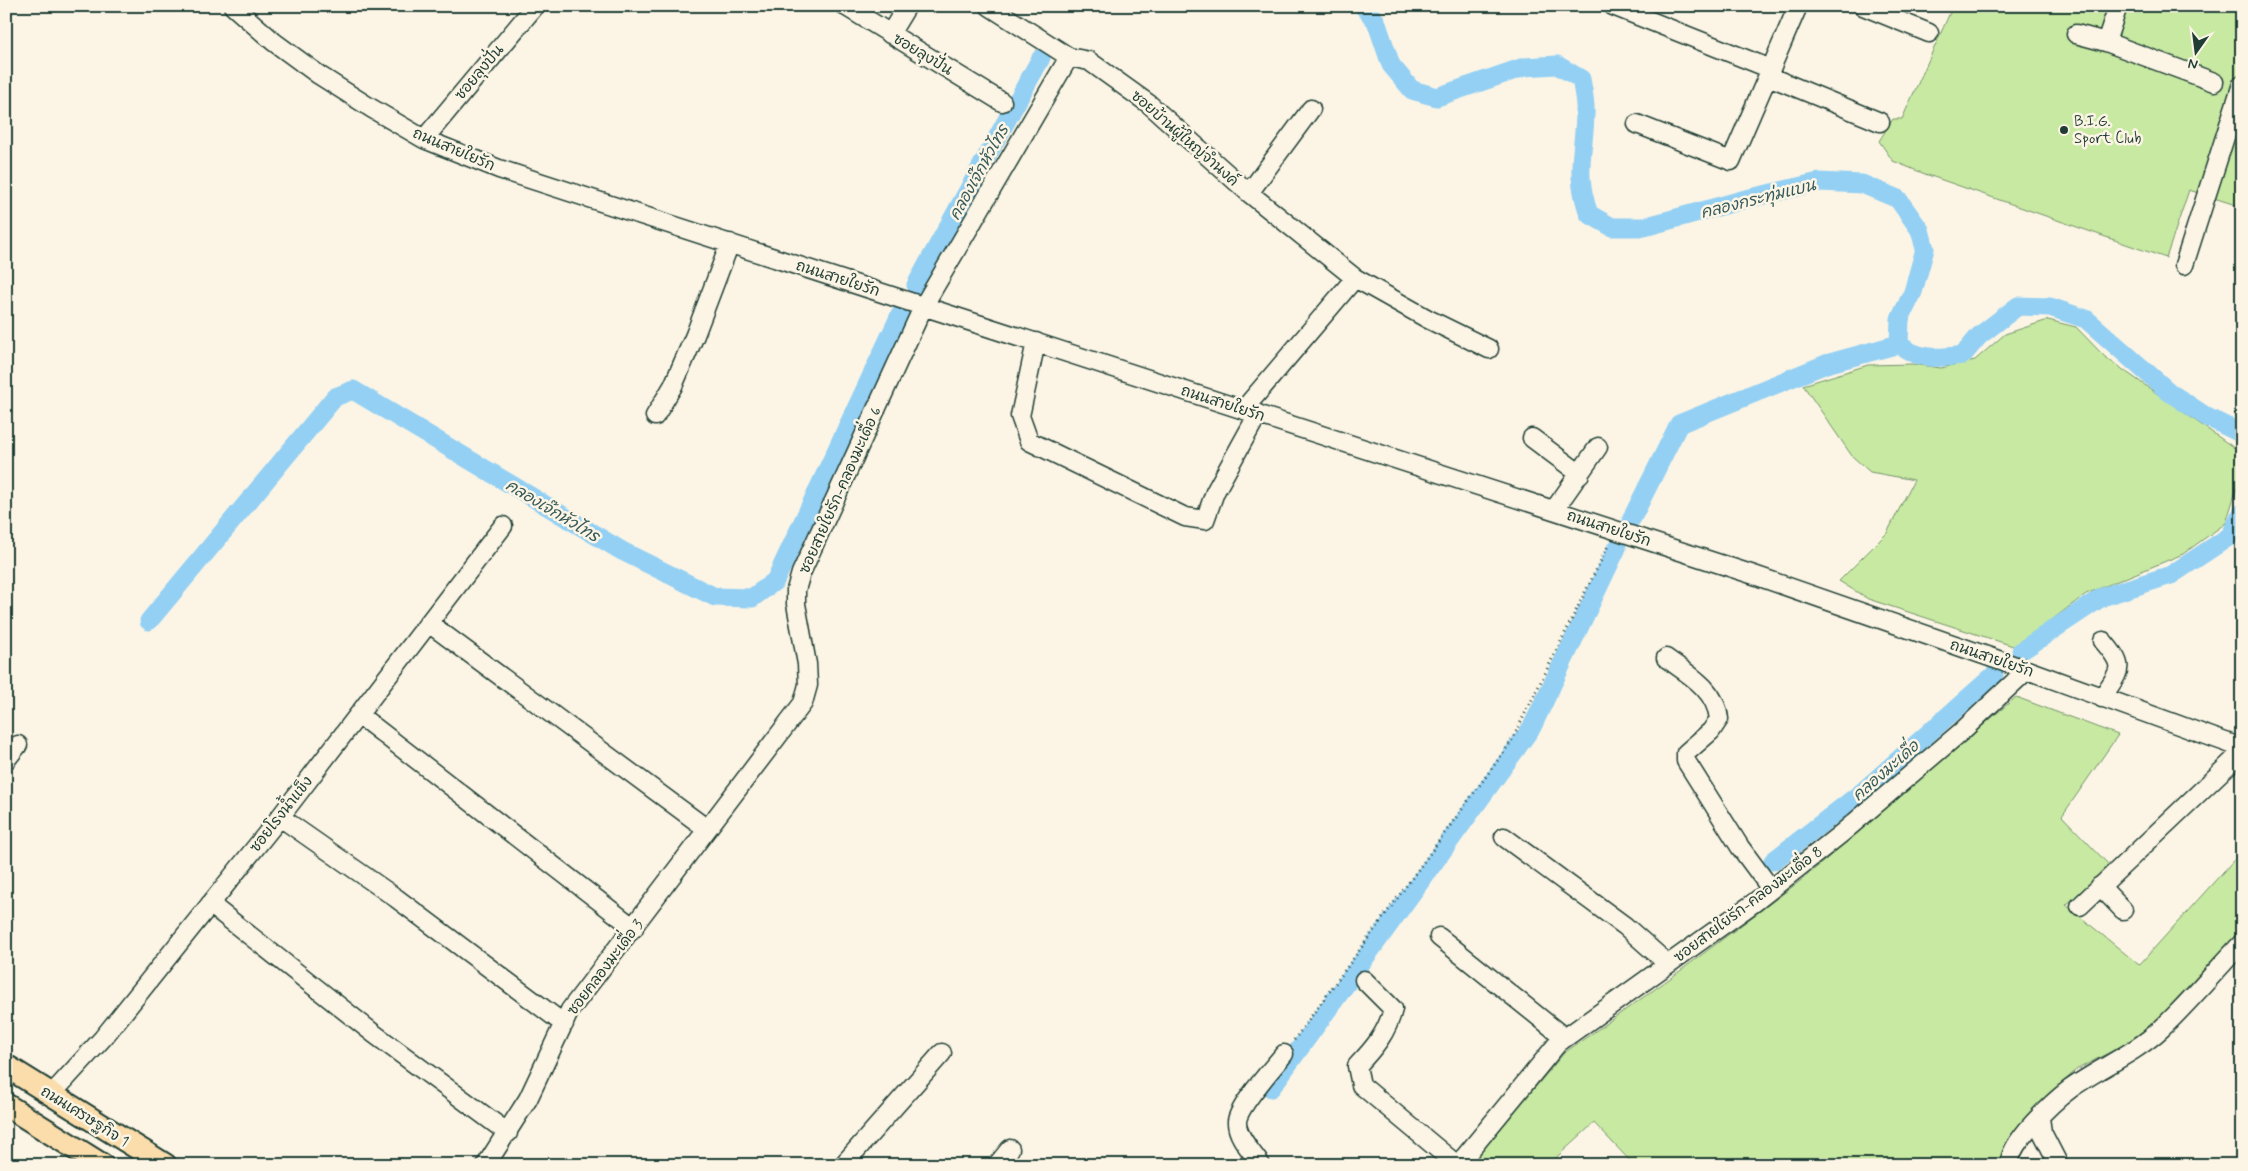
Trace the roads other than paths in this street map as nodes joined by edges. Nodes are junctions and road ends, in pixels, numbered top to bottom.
1 (233, 6) edge
2 (535, 6) edge
3 (845, 6) edge
4 (907, 6) edge
5 (989, 6) edge
6 (1613, 6) edge
7 (1798, 6) edge
8 (1863, 6) edge
9 (2118, 6) edge
10 (1929, 33) dead end
11 (890, 34) junction
12 (2076, 34) dead end
13 (2106, 42) junction
14 (1069, 57) junction
15 (1769, 72) junction
16 (2214, 82) dead end
17 (2242, 84) edge
18 (1002, 102) dead end
19 (1312, 109) dead end
20 (1880, 122) dead end
21 (1638, 124) dead end
22 (424, 139) junction
23 (1249, 193) junction
24 (730, 243) junction
25 (2184, 265) dead end
26 (1355, 278) junction
27 (924, 305) junction
28 (1036, 342) junction
29 (1489, 349) dead end
30 (1251, 412) junction
31 (655, 416) dead end
32 (1532, 438) dead end
33 (1598, 447) dead end
34 (1580, 474) junction
35 (1554, 510) junction
36 (503, 526) dead end
37 (430, 624) junction
38 (2102, 641) dead end
39 (1666, 658) dead end
40 (2027, 670) junction
41 (2102, 698) junction
42 (359, 715) junction
43 (18, 745) dead end
44 (2242, 750) edge
45 (6, 760) edge
46 (280, 817) junction
47 (707, 829) junction
48 (1504, 837) dead end
49 (2100, 886) junction
50 (1771, 889) junction
51 (210, 904) junction
52 (2080, 906) dead end
53 (2124, 910) dead end
54 (634, 928) junction
55 (1440, 937) dead end
56 (2242, 943) edge
57 (1668, 964) junction
58 (1364, 980) dead end
59 (564, 1024) junction
60 (1565, 1038) junction
61 (942, 1053) dead end
62 (1284, 1054) road end
63 (6, 1066) edge
64 (51, 1094) junction
65 (6, 1105) edge
66 (2040, 1118) junction
67 (508, 1133) junction
68 (1010, 1149) dead end
69 (102, 1165) edge
70 (165, 1165) edge
71 (486, 1165) edge
72 (843, 1165) edge
73 (997, 1165) edge
74 (1262, 1165) edge
75 (1457, 1165) edge
76 (2010, 1165) edge
77 (2059, 1165) edge

1 - 22 street, ถนนสายใยรัก
2 - 22 street, ซอยลุงปั่น
3 - 11 street, ซอยลุงปั่น
4 - 11 street
5 - 14 street, ซอยบ้านผู้ใหญ่จำนงค์
6 - 15 street
7 - 15 street
8 - 10 street
9 - 13 street
11 - 18 street, ซอยลุงปั่น
12 - 13 street
13 - 16 street
14 - 23 street, ซอยบ้านผู้ใหญ่จำนงค์
14 - 27 street
15 - 20 street
15 - 21 street
17 - 25 street
19 - 23 street
22 - 24 street, ถนนสายใยรัก
23 - 26 street, ซอยบ้านผู้ใหญ่จำนงค์
24 - 27 street, ถนนสายใยรัก
24 - 31 street
26 - 29 street, ซอยบ้านผู้ใหญ่จำนงค์
26 - 30 street
27 - 28 street, ถนนสายใยรัก
27 - 47 street, ซอยสายใยรัก-คลองมะเดื่อ 6
28 - 30 street, ถนนสายใยรัก
28 - 30 street
30 - 35 street, ถนนสายใยรัก
32 - 34 street
33 - 34 street
34 - 35 street
35 - 40 street, ถนนสายใยรัก
36 - 37 street, ซอยโรงน้ำแข็ง
37 - 42 street, ซอยโรงน้ำแข็ง
37 - 47 street
38 - 41 street
39 - 50 street
40 - 41 street, ถนนสายใยรัก
40 - 50 street, ซอยสายใยรัก-คลองมะเดื่อ 8
41 - 44 street, ถนนสายใยรัก
42 - 46 street, ซอยโรงน้ำแข็ง
42 - 54 street
43 - 45 street
44 - 49 street
46 - 51 street, ซอยโรงน้ำแข็ง
46 - 59 street
47 - 54 street, ซอยคลองมะเดื่อ 3
48 - 57 street
49 - 52 street
49 - 53 street
50 - 57 street, ซอยสายใยรัก-คลองมะเดื่อ 8
51 - 64 street, ซอยโรงน้ำแข็ง
51 - 67 street
54 - 59 street, ซอยคลองมะเดื่อ 3
55 - 60 street
56 - 66 street
57 - 60 street, ซอยสายใยรัก-คลองมะเดื่อ 8
58 - 75 street
59 - 67 street, ซอยคลองมะเดื่อ 3
60 - 75 street, ซอยสายใยรัก-คลองมะเดื่อ 8
61 - 72 street
62 - 74 street
63 - 64 main road, ถนนเศรษฐกิจ 1
64 - 70 main road, ถนนเศรษฐกิจ 1
65 - 69 main road
66 - 76 street
66 - 77 street
67 - 71 street, ซอยคลองมะเดื่อ 3
68 - 73 street

